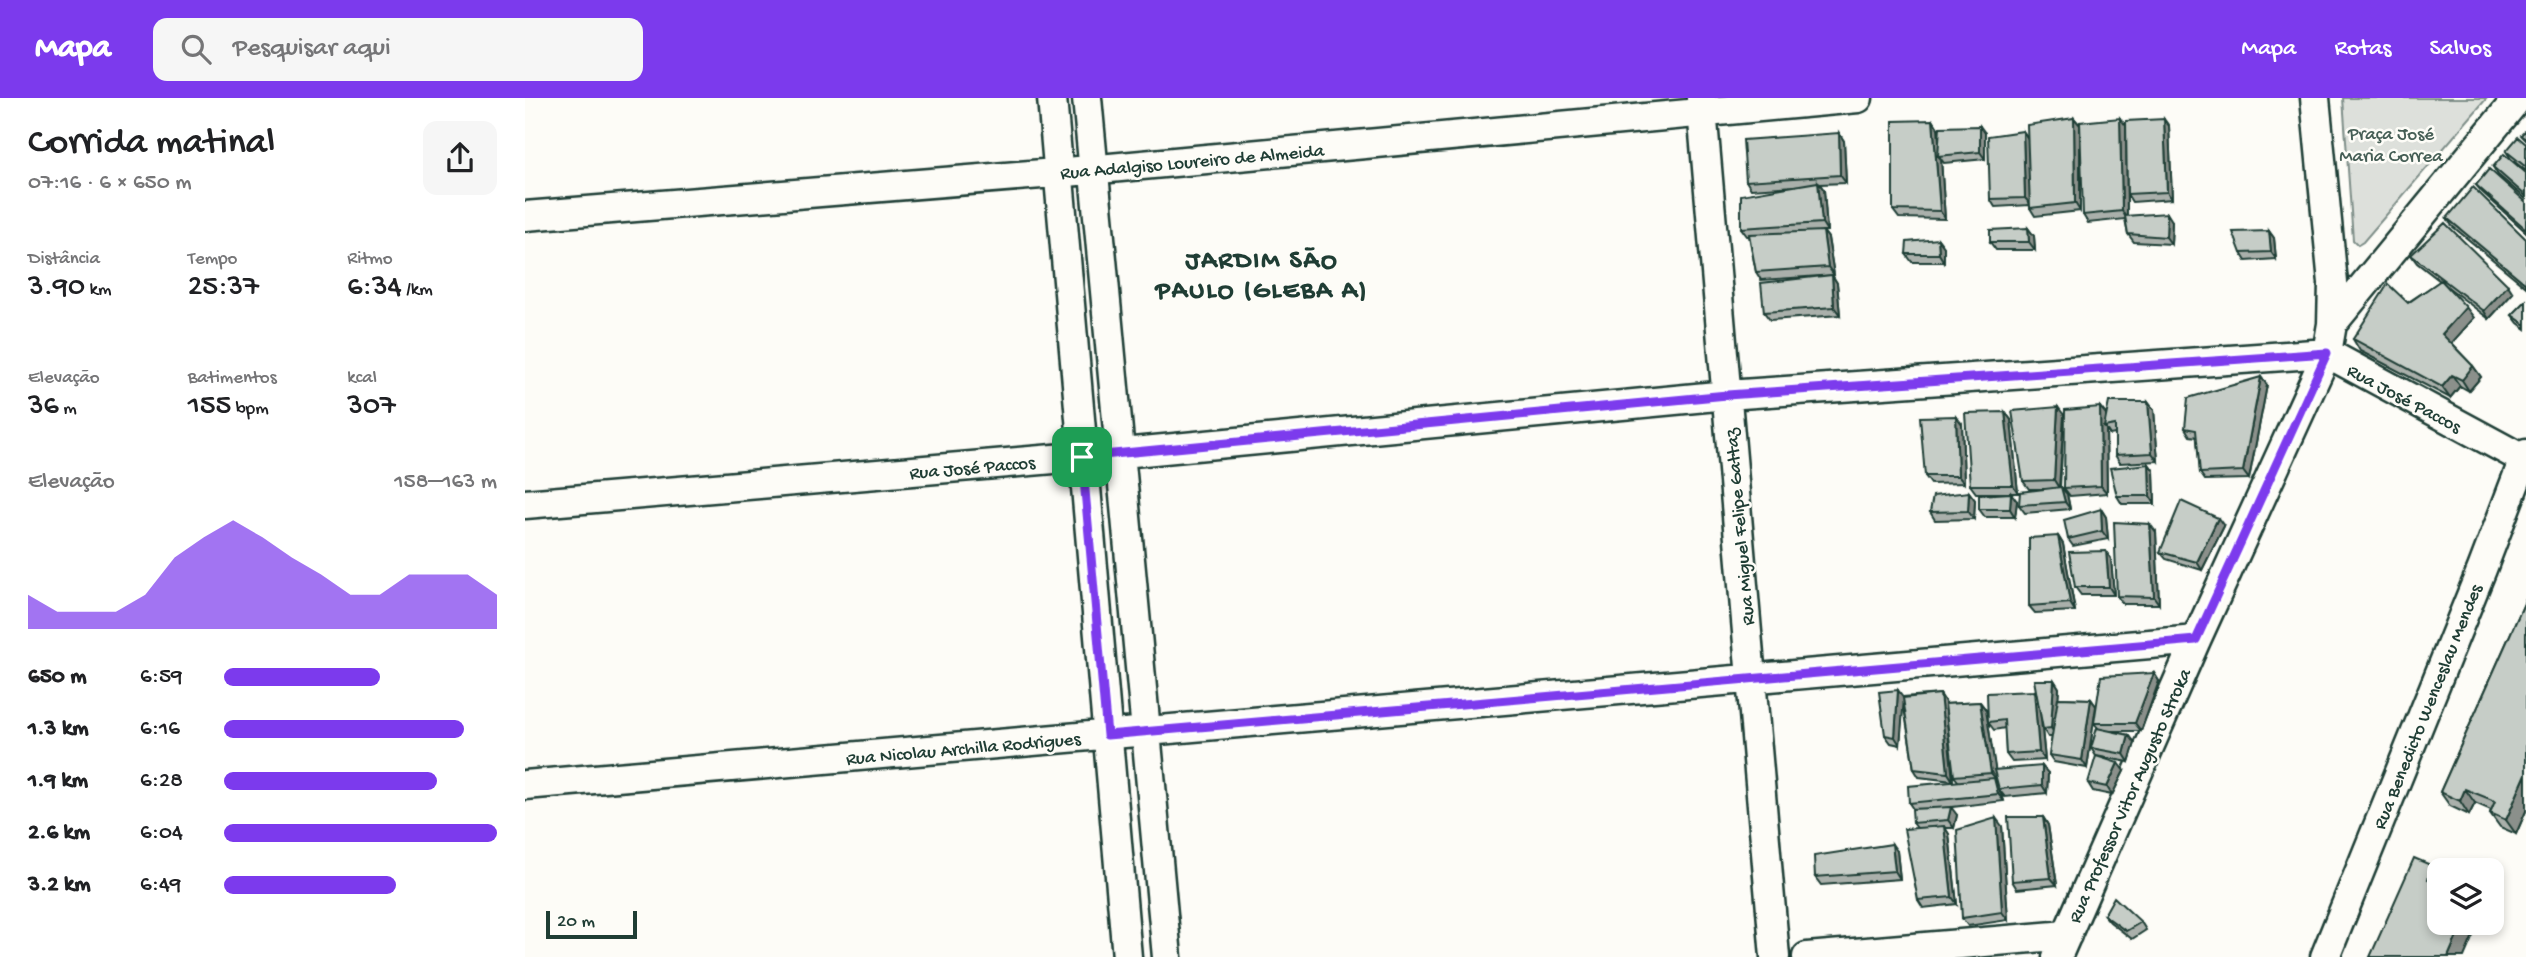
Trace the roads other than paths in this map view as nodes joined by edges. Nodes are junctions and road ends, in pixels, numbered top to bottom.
1 (1052, 98) edge
2 (1087, 98) edge
3 (1858, 98) edge
4 (2315, 98) edge
5 (2518, 98) edge
6 (1701, 105) edge
7 (1094, 170) junction
8 (1058, 173) junction
9 (525, 216) edge
10 (2332, 324) junction
11 (2327, 353) junction
12 (1727, 395) junction
13 (1120, 453) junction
14 (1082, 457) junction
15 (2525, 457) edge
16 (525, 503) edge
17 (2196, 640) junction
18 (1751, 678) junction
19 (1145, 731) junction
20 (1107, 735) junction
21 (525, 785) edge
22 (2062, 946) edge
23 (1127, 957) edge
24 (1167, 957) edge
25 (1775, 957) edge
26 (1807, 957) edge
27 (2325, 957) edge

1 - 8 street
2 - 7 street
3 - 6 street, Rua Adalgiso Loureiro de Almeida
4 - 10 street
5 - 10 street, Rua Professor Vitor Augusto Stroka
6 - 7 street, Rua Adalgiso Loureiro de Almeida
6 - 12 street, Rua Miguel Felipe Gattaz
7 - 8 street, Rua Adalgiso Loureiro de Almeida
7 - 13 street
8 - 9 street, Rua Adalgiso Loureiro de Almeida
8 - 14 street
10 - 11 street, Rua Professor Vitor Augusto Stroka
11 - 12 street, Rua José Paccos
11 - 15 street, Rua José Paccos
11 - 17 street, Rua Professor Vitor Augusto Stroka
12 - 13 street, Rua José Paccos
12 - 18 street, Rua Miguel Felipe Gattaz
13 - 14 street, Rua José Paccos
13 - 19 street
14 - 16 street, Rua José Paccos
14 - 20 street
15 - 27 street, Rua Benedicto Wenceslau Mendes
17 - 18 street, Rua Nicolau Archilla Rodrigues
17 - 22 street, Rua Professor Vitor Augusto Stroka
18 - 19 street, Rua Nicolau Archilla Rodrigues
18 - 25 street, Rua Miguel Felipe Gattaz
19 - 20 street, Rua Nicolau Archilla Rodrigues
19 - 24 street
20 - 21 street, Rua Nicolau Archilla Rodrigues
20 - 23 street
22 - 26 street

